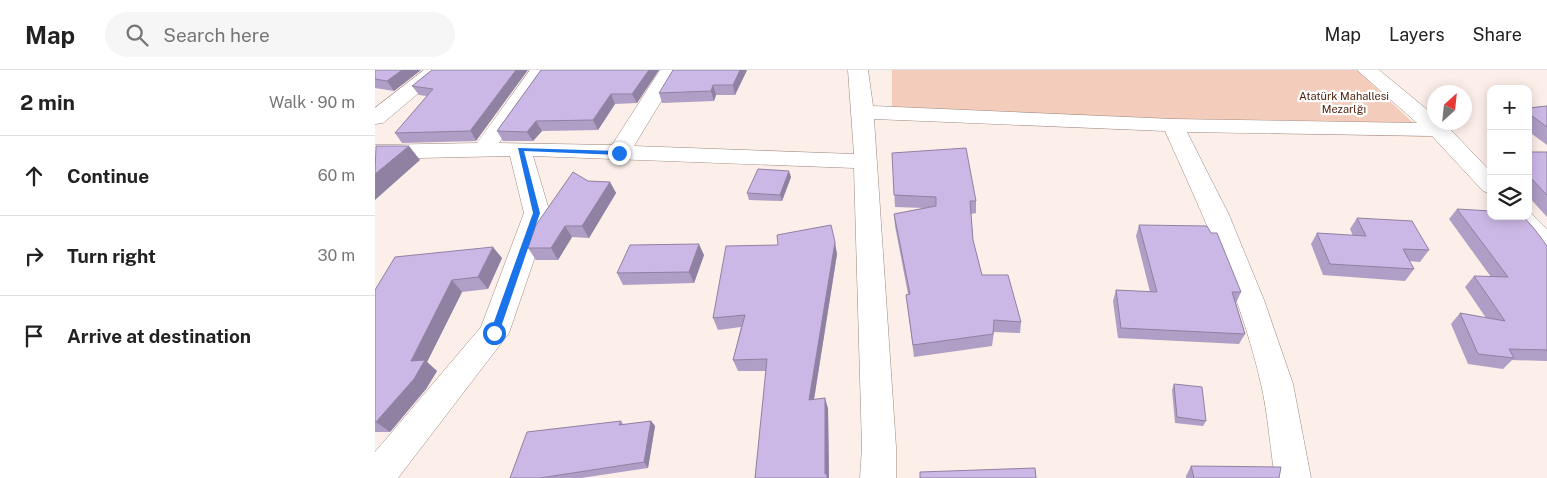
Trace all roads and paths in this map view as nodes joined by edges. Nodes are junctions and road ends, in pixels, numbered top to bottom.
1 (436, 70) edge
2 (540, 70) edge
3 (670, 70) edge
4 (858, 70) edge
5 (1367, 70) edge
6 (863, 112) junction
7 (375, 118) edge
8 (1427, 121) edge
9 (1173, 125) junction
10 (1427, 130) edge
11 (1438, 130) edge
12 (520, 149) junction
13 (483, 150) junction
14 (375, 152) edge
15 (619, 153) junction
16 (865, 161) junction
17 (1487, 182) edge
18 (1523, 220) edge
19 (1547, 245) edge
20 (376, 478) edge
21 (878, 478) edge
22 (1293, 478) edge

1 - 7 street
2 - 13 street
3 - 15 street
4 - 6 street
5 - 8 street
6 - 9 street
6 - 16 street
9 - 10 street
9 - 22 street
11 - 17 street
12 - 13 street
12 - 15 street
12 - 20 street
13 - 14 street
15 - 16 street
16 - 21 street
18 - 19 street

